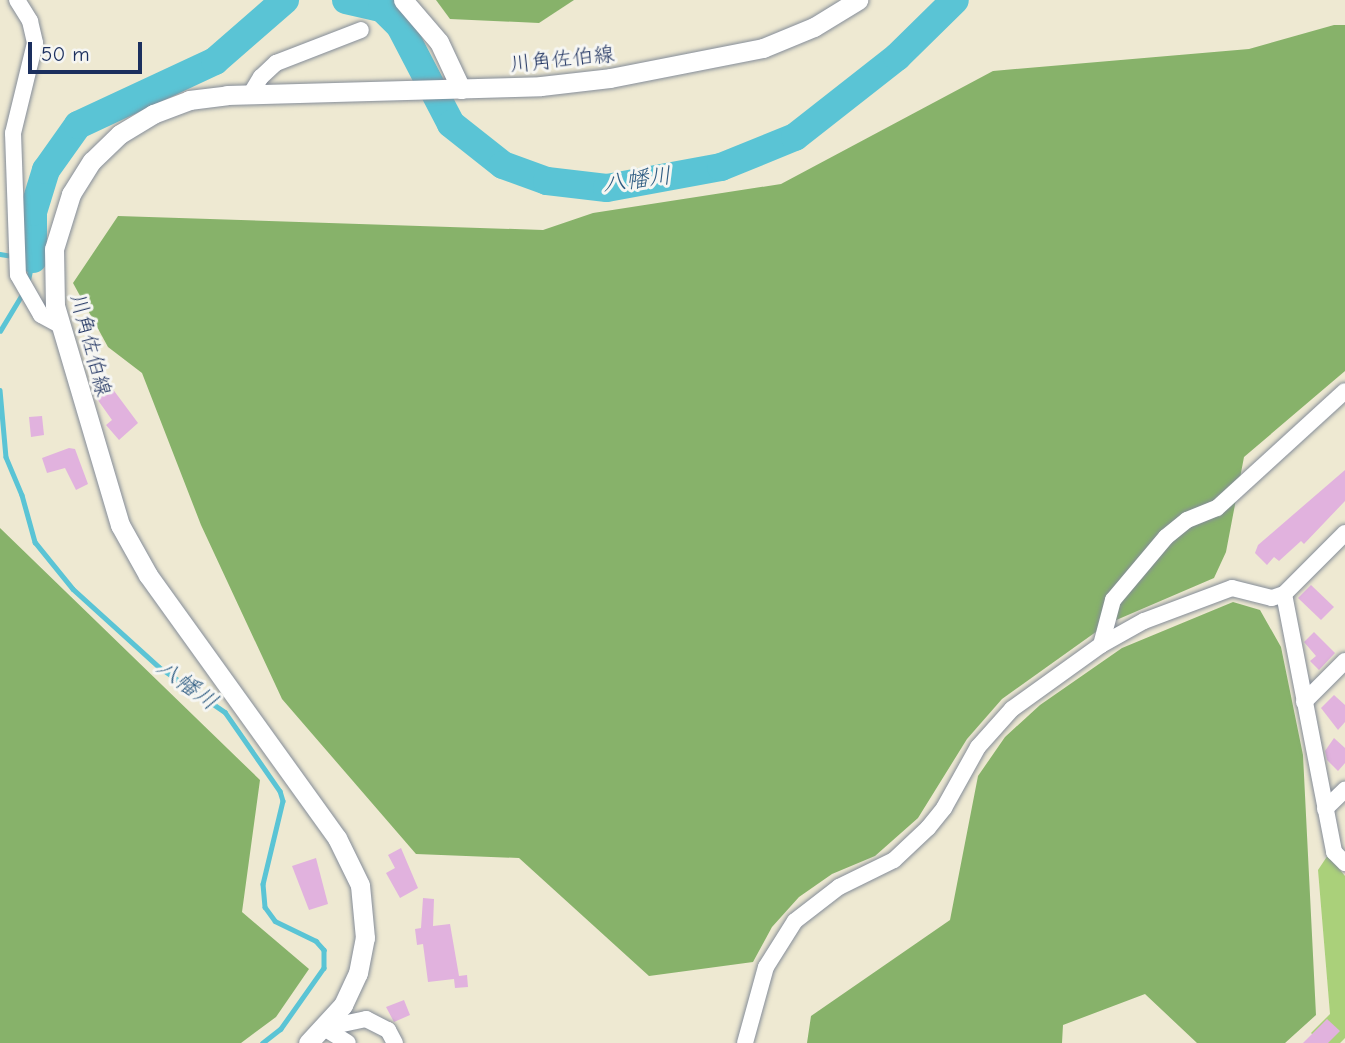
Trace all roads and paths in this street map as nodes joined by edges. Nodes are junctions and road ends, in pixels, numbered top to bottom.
1 (17, 0) edge
2 (403, 0) edge
3 (858, 0) edge
4 (361, 30) dead end
5 (460, 89) junction
6 (250, 95) junction
7 (60, 325) junction
8 (1345, 391) edge
9 (1345, 533) edge
10 (1284, 594) junction
11 (1101, 645) junction
12 (1345, 661) edge
13 (1304, 702) junction
14 (1345, 790) edge
15 (1325, 809) junction
16 (1345, 863) edge
17 (324, 1028) junction
18 (308, 1043) edge
19 (348, 1043) edge
20 (395, 1043) edge
21 (745, 1043) edge

1 - 7 street
2 - 5 main road
3 - 5 main road, 川角佐伯線
4 - 6 street
5 - 6 main road, 川角佐伯線
6 - 7 main road, 川角佐伯線
7 - 17 main road, 川角佐伯線
8 - 11 street
9 - 10 street
10 - 11 street
10 - 13 street
11 - 21 street
12 - 13 street
13 - 15 street
14 - 15 street
15 - 16 street
17 - 18 main road, 川角佐伯線
17 - 19 street
17 - 20 street

